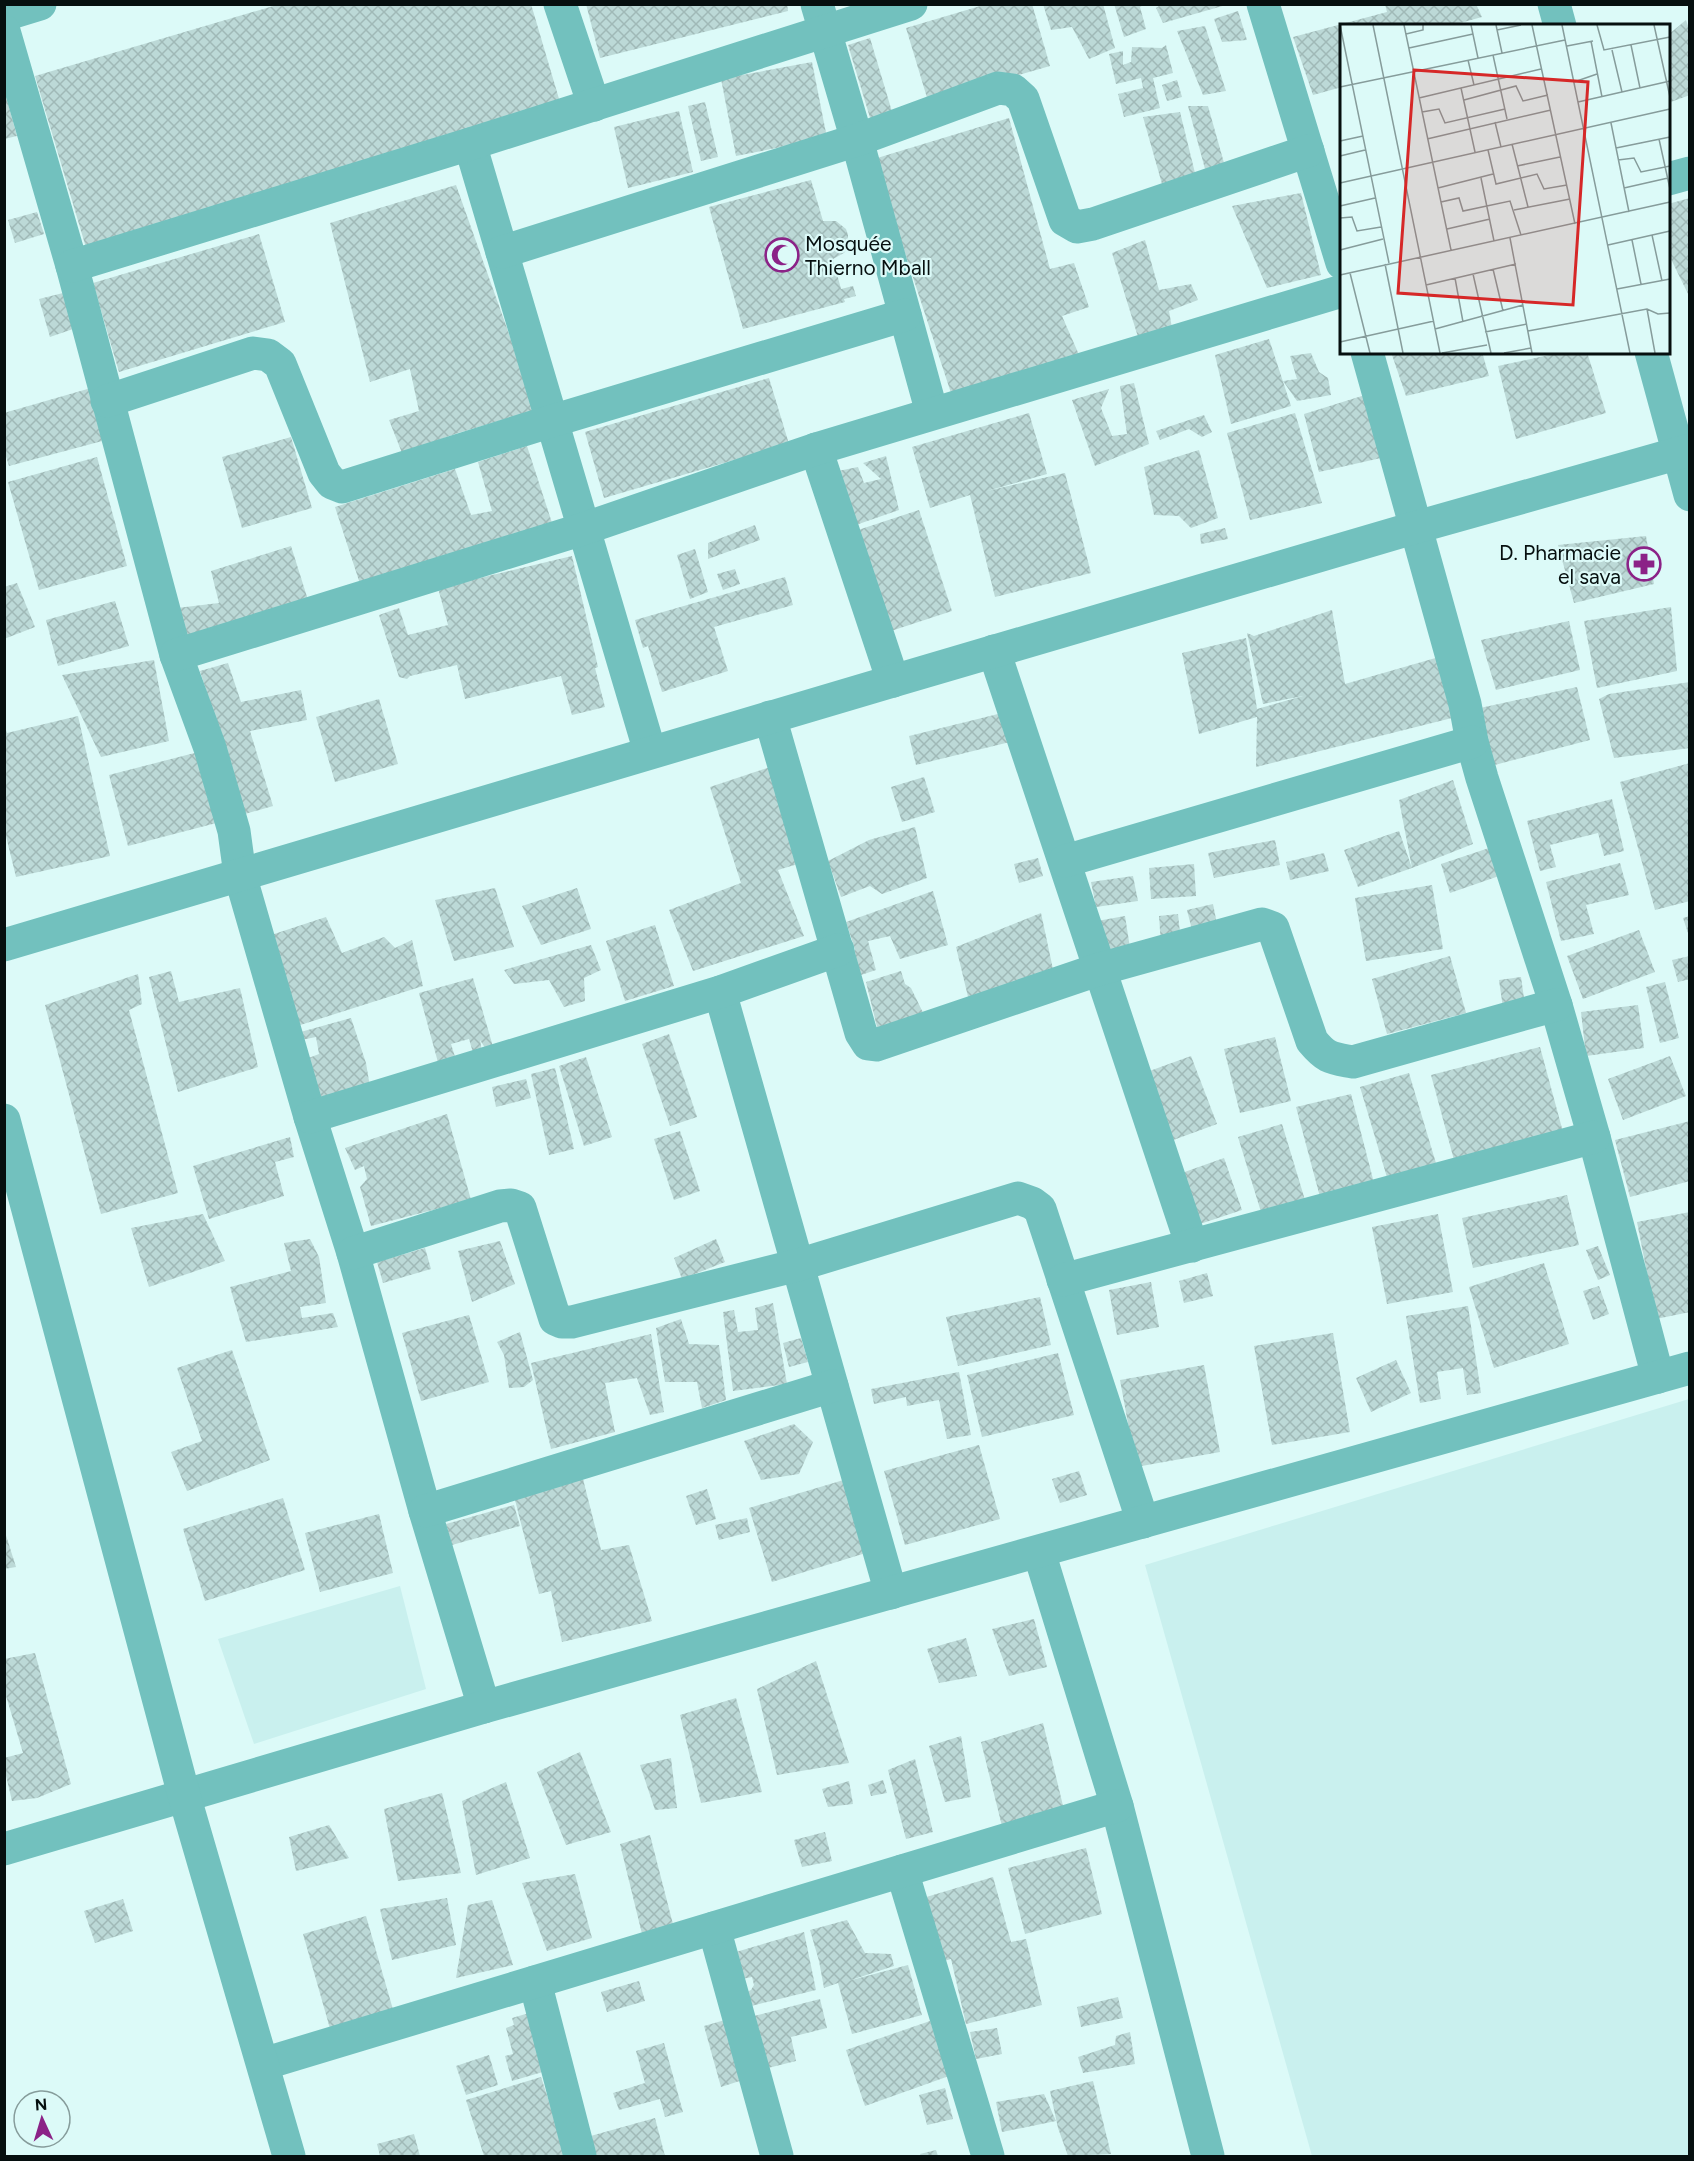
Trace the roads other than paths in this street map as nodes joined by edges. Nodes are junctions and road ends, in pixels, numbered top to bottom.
1 (40, 4) edge
2 (560, 4) edge
3 (911, 4) edge
4 (1263, 4) edge
5 (4, 15) edge
6 (821, 18) edge
7 (4, 32) edge
8 (594, 105) junction
9 (857, 140) junction
10 (470, 144) junction
11 (1308, 151) junction
12 (1689, 173) edge
13 (1670, 178) edge
14 (502, 252) junction
15 (1340, 260) edge
16 (72, 266) junction
17 (1340, 291) edge
18 (904, 315) junction
19 (1368, 354) edge
20 (1652, 354) edge
21 (107, 401) junction
22 (932, 413) junction
23 (552, 421) junction
24 (816, 449) junction
25 (1684, 452) edge
26 (1689, 495) edge
27 (1417, 527) junction
28 (583, 529) junction
29 (994, 651) junction
30 (176, 655) junction
31 (893, 681) junction
32 (770, 717) junction
33 (1472, 742) junction
34 (650, 752) junction
35 (1065, 861) junction
36 (240, 875) junction
37 (4, 945) edge
38 (838, 950) junction
39 (1100, 969) junction
40 (720, 992) junction
41 (1556, 1005) junction
42 (310, 1118) junction
43 (4, 1120) edge
44 (1594, 1137) junction
45 (1192, 1246) junction
46 (354, 1252) junction
47 (798, 1265) junction
48 (1063, 1280) junction
49 (1689, 1368) edge
50 (1658, 1377) junction
51 (832, 1386) junction
52 (425, 1511) junction
53 (1143, 1522) junction
54 (1039, 1552) junction
55 (891, 1593) junction
56 (484, 1707) junction
57 (184, 1795) junction
58 (1117, 1806) junction
59 (4, 1849) edge
60 (902, 1871) junction
61 (714, 1928) junction
62 (535, 1982) junction
63 (262, 2064) junction
64 (289, 2157) edge
65 (580, 2157) edge
66 (777, 2157) edge
67 (988, 2157) edge
68 (1208, 2157) edge

1 - 5 street
2 - 8 street
3 - 6 street
4 - 11 street
6 - 8 street
6 - 9 street
7 - 16 street
8 - 10 street
9 - 11 street
9 - 14 street
9 - 18 street
10 - 14 street
10 - 16 street
11 - 15 street
12 - 13 street
14 - 23 street
16 - 21 street
17 - 22 street
18 - 22 street
18 - 23 street
19 - 27 street
20 - 25 street
21 - 23 street
21 - 30 street
22 - 24 street
23 - 28 street
24 - 28 street
24 - 31 street
25 - 26 street
25 - 27 street
27 - 29 street
27 - 33 street
28 - 30 street
28 - 34 street
29 - 31 street
29 - 35 street
30 - 36 street
31 - 32 street
32 - 34 street
32 - 38 street
33 - 35 street
33 - 41 street
34 - 36 street
35 - 39 street
36 - 37 street
36 - 42 street
38 - 39 street
38 - 40 street
39 - 41 street
39 - 45 street
40 - 42 street
40 - 47 street
41 - 44 street
42 - 46 street
43 - 57 street
44 - 45 street
44 - 50 street
45 - 48 street
46 - 47 street
46 - 52 street
47 - 48 street
47 - 51 street
48 - 53 street
49 - 50 street
50 - 53 street
51 - 52 street
51 - 55 street
52 - 56 street
53 - 54 street
54 - 55 street
54 - 58 street
55 - 56 street
56 - 57 street
57 - 59 street
57 - 63 street
58 - 60 street
58 - 68 street
60 - 61 street
60 - 67 street
61 - 62 street
61 - 66 street
62 - 63 street
62 - 65 street
63 - 64 street

